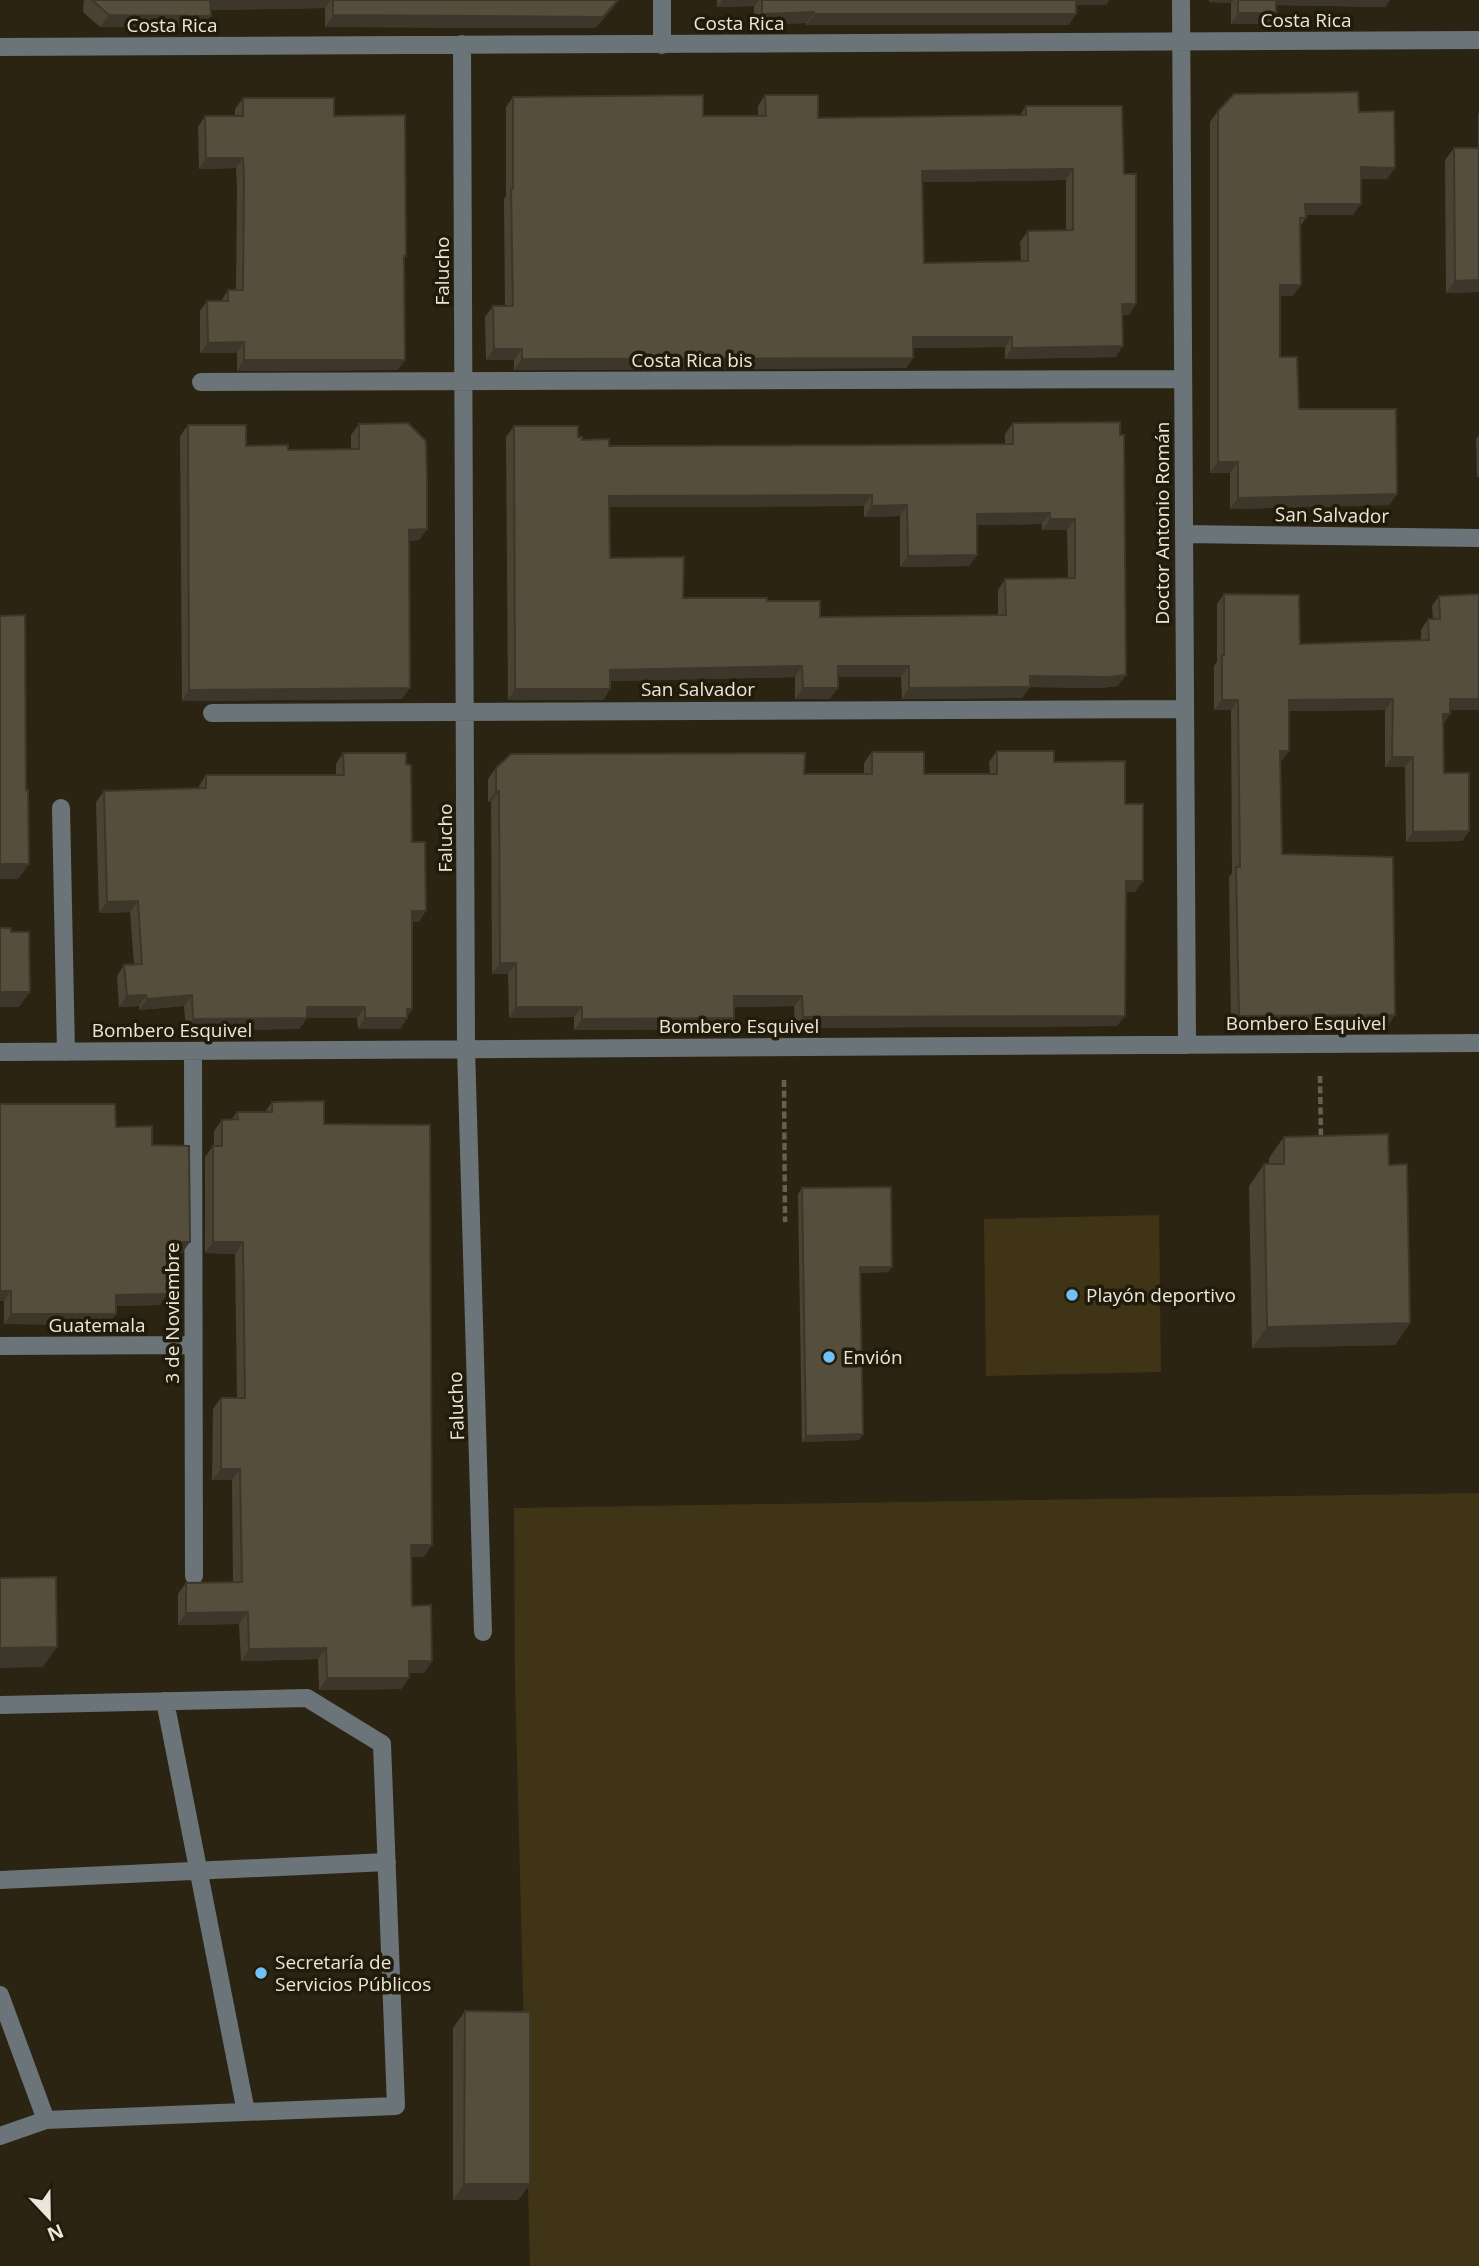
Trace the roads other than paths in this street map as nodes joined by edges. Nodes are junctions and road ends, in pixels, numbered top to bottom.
1 (662, 0) edge
2 (1181, 0) edge
3 (1479, 40) edge
4 (1182, 41) junction
5 (462, 44) junction
6 (662, 45) junction
7 (0, 47) edge
8 (1182, 379) junction
9 (201, 382) dead end
10 (463, 382) junction
11 (1184, 534) junction
12 (1479, 538) edge
13 (1184, 709) junction
14 (465, 711) junction
15 (212, 713) dead end
16 (61, 808) dead end
17 (1479, 1043) edge
18 (1187, 1045) junction
19 (466, 1048) junction
20 (193, 1051) junction
21 (0, 1052) edge
22 (66, 1052) junction
23 (193, 1345) junction
24 (0, 1346) edge
25 (194, 1576) dead end
26 (483, 1632) dead end
27 (164, 1701) junction
28 (0, 1705) edge
29 (387, 1863) junction
30 (198, 1871) junction
31 (0, 1880) edge
32 (0, 1995) edge
33 (8, 2039) edge
34 (246, 2112) junction
35 (46, 2120) junction
36 (0, 2136) edge

1 - 6 street
2 - 4 street, Doctor Antonio Román
3 - 4 street, Costa Rica
4 - 6 street, Costa Rica
4 - 8 street, Doctor Antonio Román
5 - 6 street, Costa Rica
5 - 7 street, Costa Rica
5 - 10 street, Falucho
8 - 10 street, Costa Rica bis
8 - 11 street, Doctor Antonio Román
9 - 10 street, Costa Rica bis
10 - 14 street, Falucho
11 - 12 street, San Salvador
11 - 13 street, Doctor Antonio Román
13 - 14 street, San Salvador
13 - 18 street, Doctor Antonio Román
14 - 15 street, San Salvador
14 - 19 street, Falucho
16 - 22 street
17 - 18 street, Bombero Esquivel
18 - 19 street, Bombero Esquivel
19 - 20 street, Bombero Esquivel
19 - 26 street, Falucho
20 - 22 street, Bombero Esquivel
20 - 23 street, 3 de Noviembre
21 - 22 street, Bombero Esquivel
23 - 24 street, Guatemala
23 - 25 street, 3 de Noviembre
27 - 28 street
27 - 29 street
27 - 30 street
29 - 30 street
29 - 34 street
30 - 31 street
30 - 34 street
32 - 33 street
33 - 35 street
34 - 35 street
35 - 36 street

